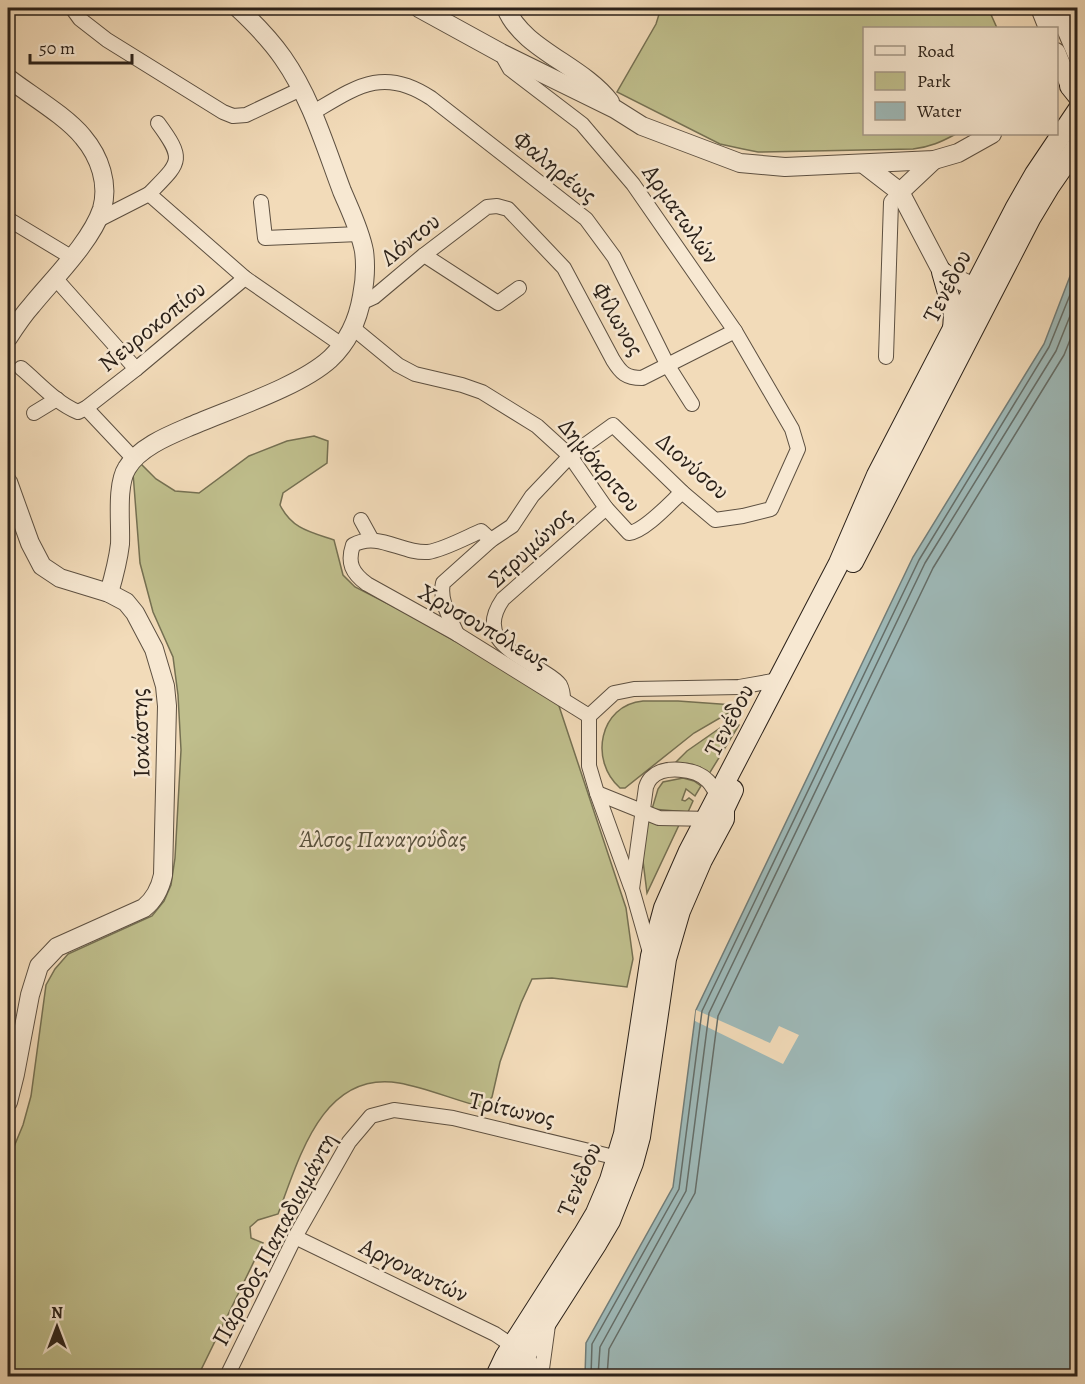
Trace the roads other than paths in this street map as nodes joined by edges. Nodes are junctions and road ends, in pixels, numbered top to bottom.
1 (72, 8) edge
2 (238, 8) edge
3 (419, 8) edge
4 (506, 8) edge
5 (1040, 8) edge
6 (1057, 8) edge
7 (1048, 27) edge
8 (501, 53) junction
9 (1058, 57) edge
10 (1077, 57) edge
11 (8, 78) edge
12 (301, 88) junction
13 (1070, 90) edge
14 (615, 109) junction
15 (1077, 110) edge
16 (312, 113) junction
17 (158, 123) dead end
18 (990, 135) edge
19 (1077, 145) edge
20 (934, 160) junction
21 (865, 165) junction
22 (900, 192) junction
23 (149, 194) junction
24 (261, 202) dead end
25 (487, 207) joint
26 (8, 219) edge
27 (96, 221) junction
28 (359, 234) junction
29 (424, 255) junction
30 (71, 257) junction
31 (942, 272) junction
32 (55, 278) junction
33 (245, 278) junction
34 (519, 288) dead end
35 (983, 292) junction
36 (361, 303) junction
37 (353, 328) junction
38 (735, 331) junction
39 (953, 331) junction
40 (8, 338) edge
41 (342, 345) junction
42 (886, 357) dead end
43 (668, 366) junction
44 (21, 368) dead end
45 (136, 369) junction
46 (57, 399) junction
47 (692, 404) dead end
48 (86, 408) junction
49 (34, 413) dead end
50 (613, 425) joint
51 (792, 429) joint
52 (570, 456) junction
53 (134, 459) junction
54 (8, 482) edge
55 (682, 492) junction
56 (606, 508) junction
57 (361, 520) dead end
58 (372, 540) junction
59 (491, 540) junction
60 (109, 593) junction
61 (457, 634) junction
62 (778, 680) junction
63 (564, 699) junction
64 (589, 716) junction
65 (597, 794) junction
66 (718, 811) junction
67 (642, 813) junction
68 (632, 889) junction
69 (651, 956) junction
70 (8, 1102) edge
71 (394, 1110) joint
72 (618, 1158) junction
73 (295, 1237) junction
74 (548, 1319) junction
75 (519, 1350) junction
76 (227, 1377) edge
77 (496, 1377) edge
78 (514, 1377) edge
79 (540, 1377) edge

1 - 12 street
2 - 12 street
3 - 8 street
4 - 14 street
5 - 7 street
6 - 10 street
8 - 14 street
8 - 38 street, Αρματωλών
9 - 13 street
11 - 27 street
12 - 16 street
14 - 21 street
15 - 35 main road, Τενέδου
16 - 28 street
16 - 43 street, Φαληρέως
17 - 23 street
18 - 20 street
19 - 35 main road, Τενέδου
20 - 21 street
20 - 22 street
21 - 22 street
22 - 31 street
22 - 42 street
23 - 27 street
23 - 33 street
24 - 28 street
25 - 29 street, Λόντου
25 - 43 street, Φίλωνος
26 - 30 street
27 - 30 street
28 - 36 street
29 - 34 street
29 - 36 street, Λόντου
30 - 32 street
31 - 35 street
31 - 39 main road
32 - 40 street
32 - 45 street
33 - 41 street
33 - 45 street, Νευροκοπίου
35 - 39 main road, Τενέδου
35 - 66 main road, Τενέδου
36 - 37 street
37 - 41 street
37 - 52 street, Δημόκριτου
38 - 43 street, Φίλωνος
38 - 51 street, Αρματωλών
39 - 62 main road, Τενέδου
41 - 53 street
43 - 47 street, Φαληρέως
44 - 46 street
45 - 48 street, Νευροκοπίου
46 - 48 street
46 - 49 street
48 - 53 street
50 - 52 street, Στρυμώνος
50 - 55 street, Διονύσου
51 - 55 street, Διονύσου
52 - 56 street, Δημόκριτου
52 - 59 street, Στρυμώνος
53 - 60 street
54 - 60 street, Ιοκάστης
55 - 56 street, Δημόκριτου
56 - 63 street, Στρυμώνος
57 - 58 street
58 - 59 street, Χρυσουπόλεως
58 - 61 street, Χρυσουπόλεως
59 - 61 street, Στρυμώνος
60 - 70 street, Ιοκάστης
61 - 63 street, Χρυσουπόλεως
62 - 64 street
62 - 66 main road, Τενέδου
63 - 64 street, Χρυσουπόλεως
64 - 65 street
65 - 67 street
65 - 68 street
66 - 67 street
66 - 67 street
66 - 69 main road, Τενέδου
66 - 74 main road, Τενέδου
67 - 68 street
68 - 69 street
69 - 72 main road, Τενέδου
71 - 72 street, Τρίτωνος
71 - 73 street, Πάροδος Παπαδιαμάντη
72 - 75 main road, Τενέδου
73 - 75 street, Αργοναυτών
73 - 76 street, Πάροδος Παπαδιαμάντη
74 - 75 main road, Τενέδου
74 - 79 street
75 - 77 main road, Τενέδου
75 - 78 main road, Τενέδου
75 - 79 street

